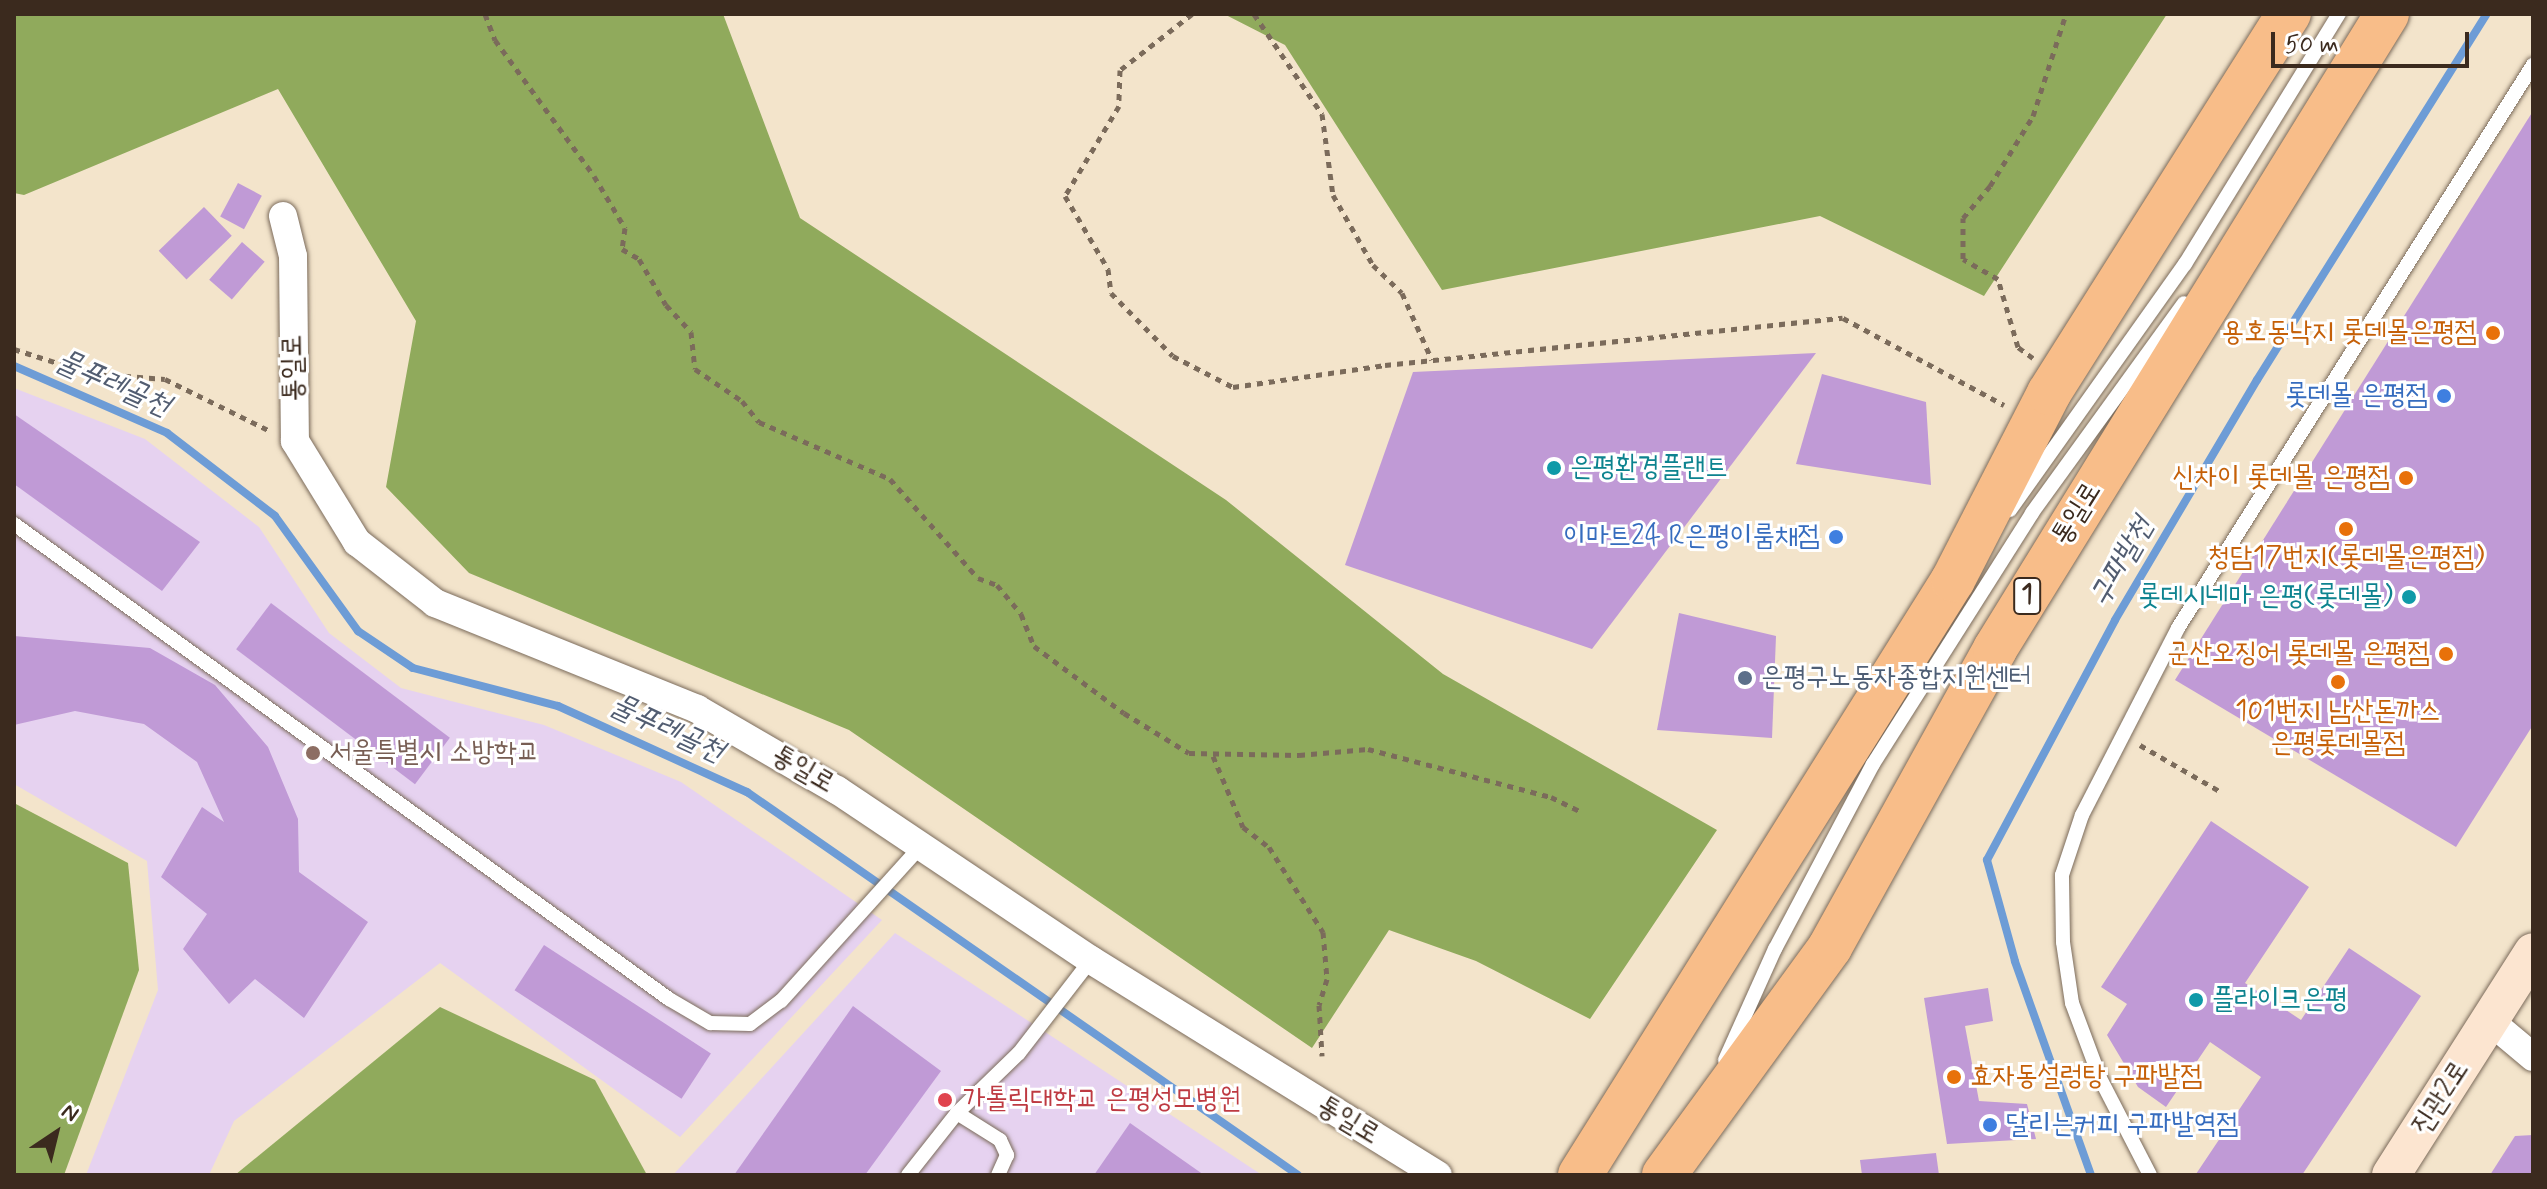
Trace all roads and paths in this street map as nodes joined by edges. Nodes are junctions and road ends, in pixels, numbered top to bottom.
1 (485, 14) edge
2 (1192, 14) edge
3 (1254, 14) edge
4 (2066, 14) edge
5 (2289, 14) edge
6 (2339, 14) edge
7 (2387, 14) edge
8 (2533, 65) edge
9 (283, 216) dead end
10 (2236, 256) junction
11 (14, 349) edge
12 (1432, 360) junction
13 (2038, 361) dead end
14 (2006, 407) dead end
15 (295, 441) junction
16 (14, 524) edge
17 (1953, 580) junction
18 (2140, 745) dead end
19 (1213, 756) junction
20 (2221, 792) dead end
21 (1582, 812) dead end
22 (922, 845) junction
23 (2533, 952) edge
24 (1084, 970) junction
25 (2490, 1021) junction
26 (1322, 1056) dead end
27 (2533, 1057) edge
28 (957, 1113) junction
29 (1690, 1137) junction
30 (908, 1175) edge
31 (998, 1175) edge
32 (1438, 1175) edge
33 (1580, 1175) edge
34 (1664, 1175) edge
35 (2150, 1175) edge
36 (2391, 1175) edge

1 - 19 path
2 - 12 path
3 - 12 path
4 - 13 path
5 - 17 main road
6 - 17 lane
7 - 10 main road, 통일로 / 1
8 - 35 lane
9 - 15 street, 통일로
10 - 29 main road, 통일로 / 1
10 - 29 lane
11 - 15 path
12 - 14 path
15 - 22 street, 통일로
16 - 22 lane
17 - 33 main road
18 - 20 path
19 - 21 path
19 - 26 path
22 - 24 street, 통일로
23 - 25 street, 진관2로
24 - 28 lane
24 - 32 street, 통일로
25 - 27 street
25 - 36 street, 진관2로
28 - 30 lane
28 - 31 lane
29 - 34 main road, 통일로 / 1

